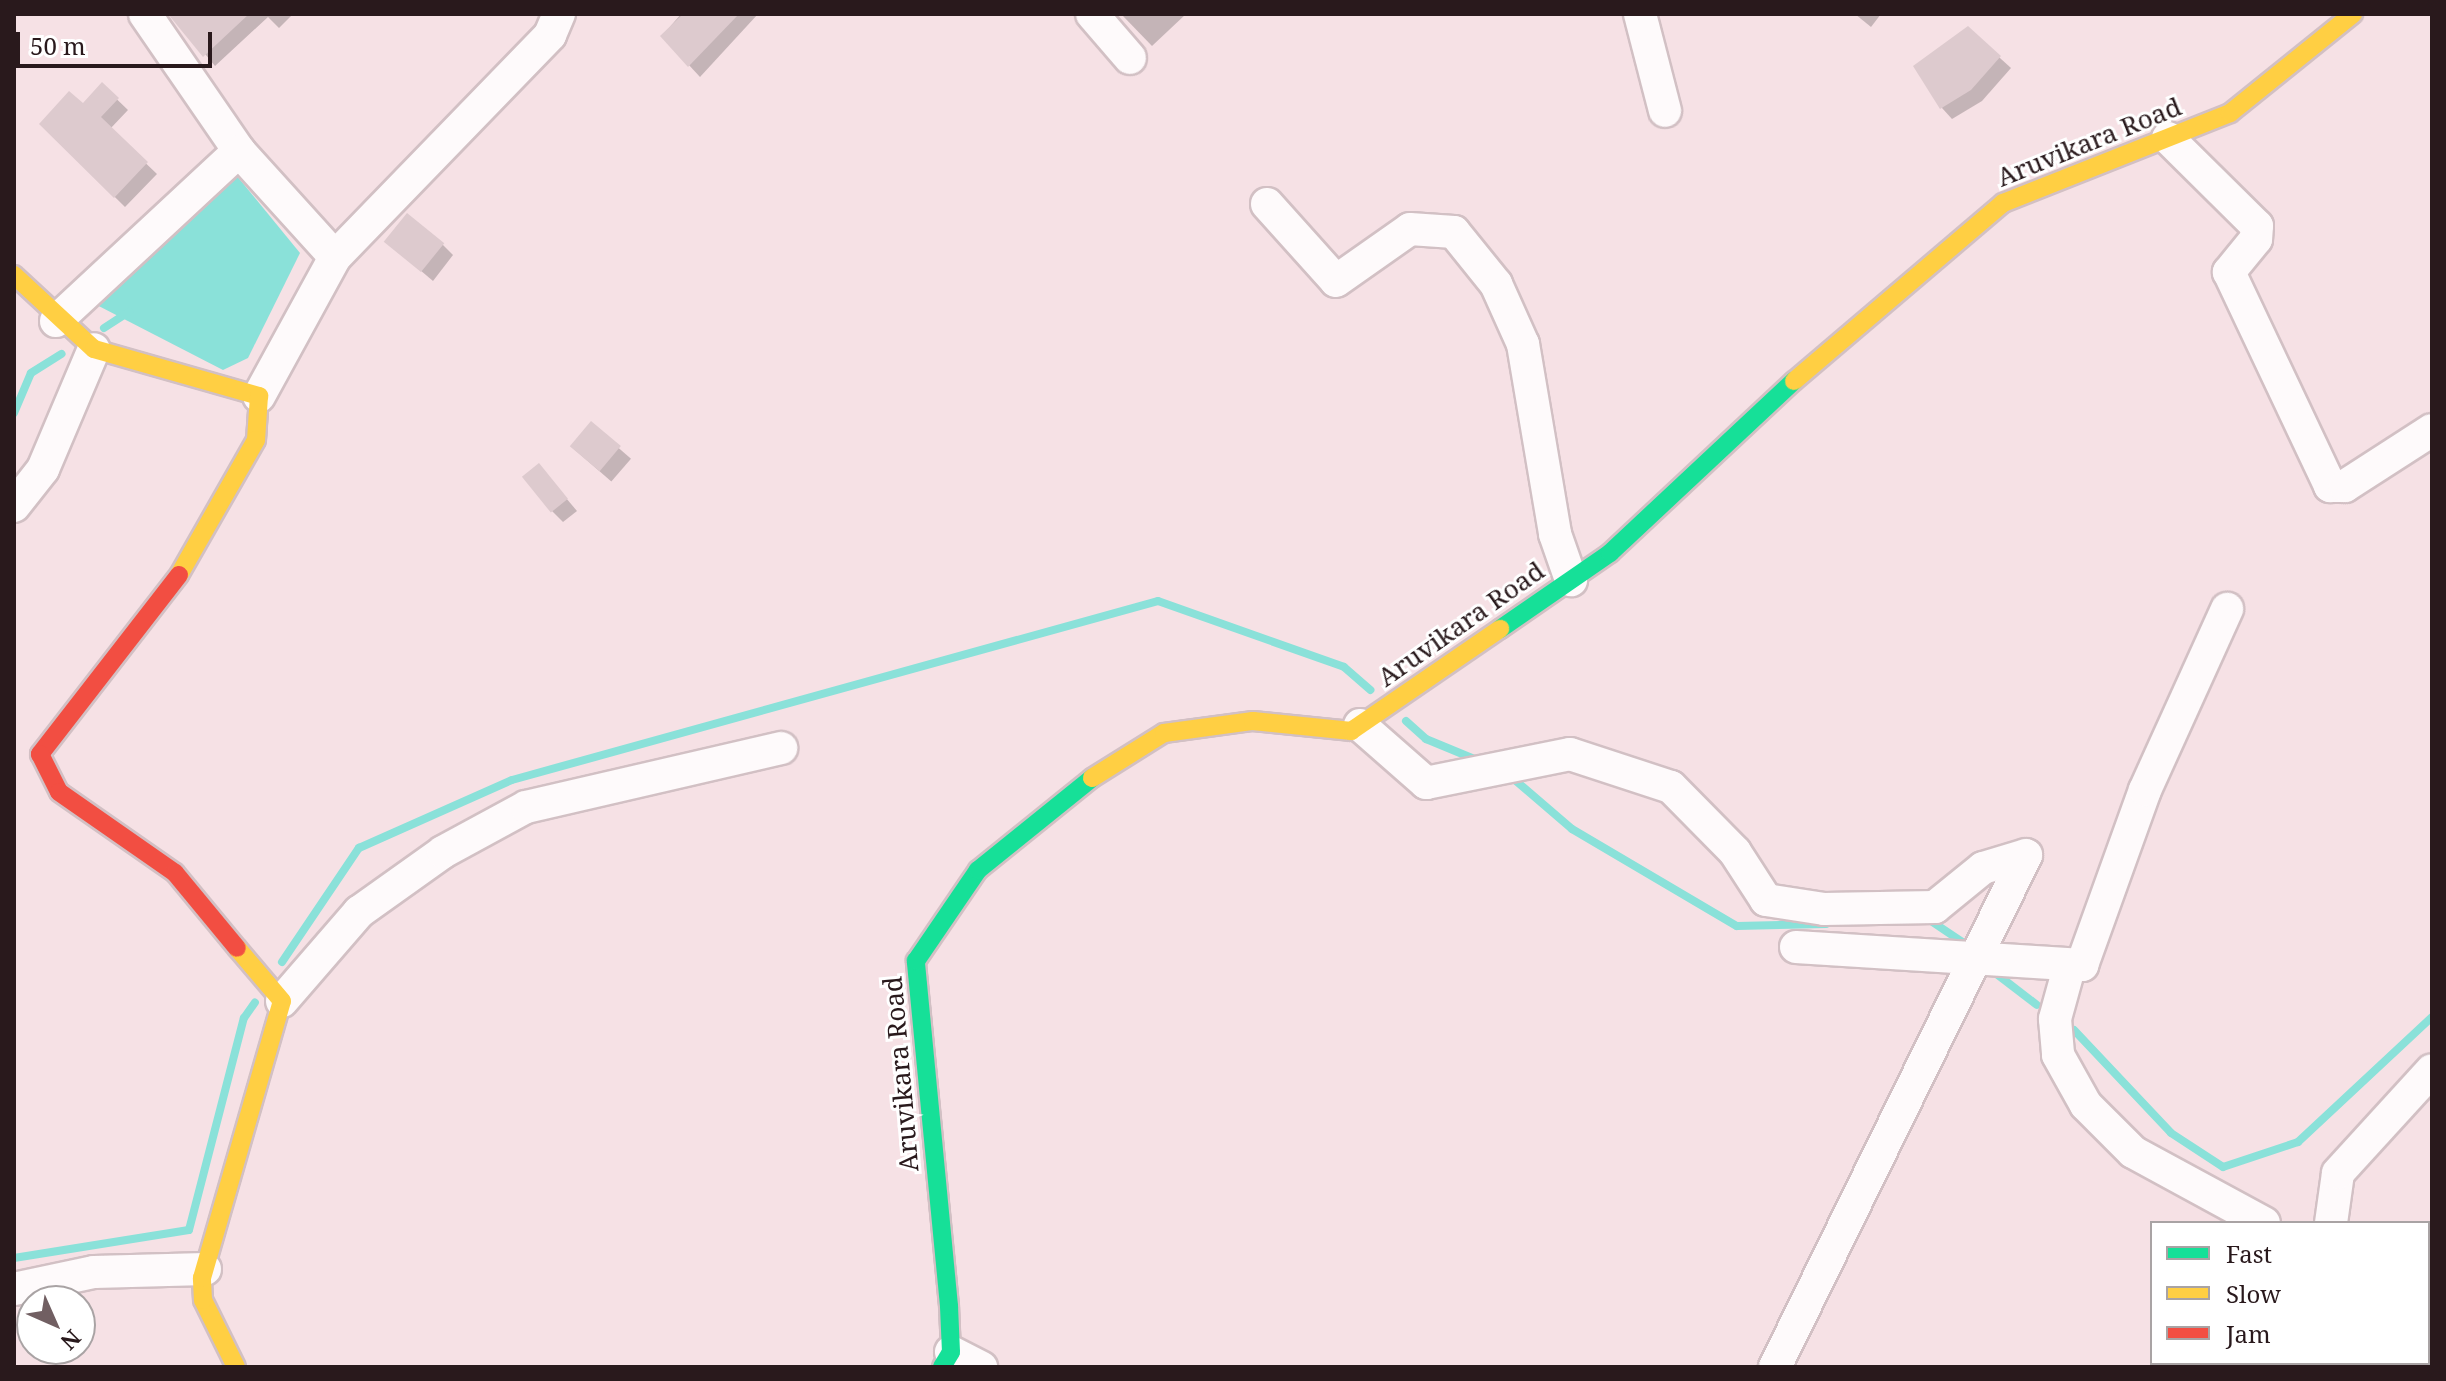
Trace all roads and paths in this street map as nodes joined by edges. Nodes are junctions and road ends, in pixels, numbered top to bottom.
1 (145, 14) edge
2 (559, 14) edge
3 (1092, 14) edge
4 (1640, 14) edge
5 (2353, 14) edge
6 (1130, 58) dead end
7 (1665, 111) dead end
8 (2168, 138) junction
9 (239, 151) junction
10 (1267, 204) dead end
11 (335, 257) junction
12 (14, 275) edge
13 (56, 321) junction
14 (94, 349) junction
15 (259, 396) junction
16 (2432, 430) edge
17 (14, 506) edge
18 (1571, 580) junction
19 (2227, 609) dead end
20 (1360, 725) junction
21 (781, 748) dead end
22 (1796, 947) dead end
23 (1977, 961) junction
24 (2069, 968) junction
25 (282, 1001) junction
26 (2432, 1070) edge
27 (2260, 1221) edge
28 (2331, 1221) edge
29 (205, 1269) junction
30 (14, 1289) edge
31 (946, 1360) edge
32 (236, 1367) edge
33 (981, 1367) edge
34 (1775, 1367) edge

1 - 9 street
2 - 11 street
3 - 6 street
4 - 7 street
5 - 8 main road, Aruvikara Road
8 - 16 street
8 - 18 main road, Aruvikara Road
9 - 11 street
9 - 13 street
10 - 18 street
11 - 15 street
12 - 13 main road
13 - 14 main road
14 - 15 main road
14 - 17 street
15 - 25 main road
18 - 20 main road, Aruvikara Road
19 - 24 street
20 - 23 street
20 - 31 main road, Aruvikara Road
21 - 25 street
22 - 23 street
23 - 24 street
23 - 34 street
24 - 27 street
25 - 29 main road
26 - 28 street
29 - 30 street
29 - 32 main road
31 - 33 street

